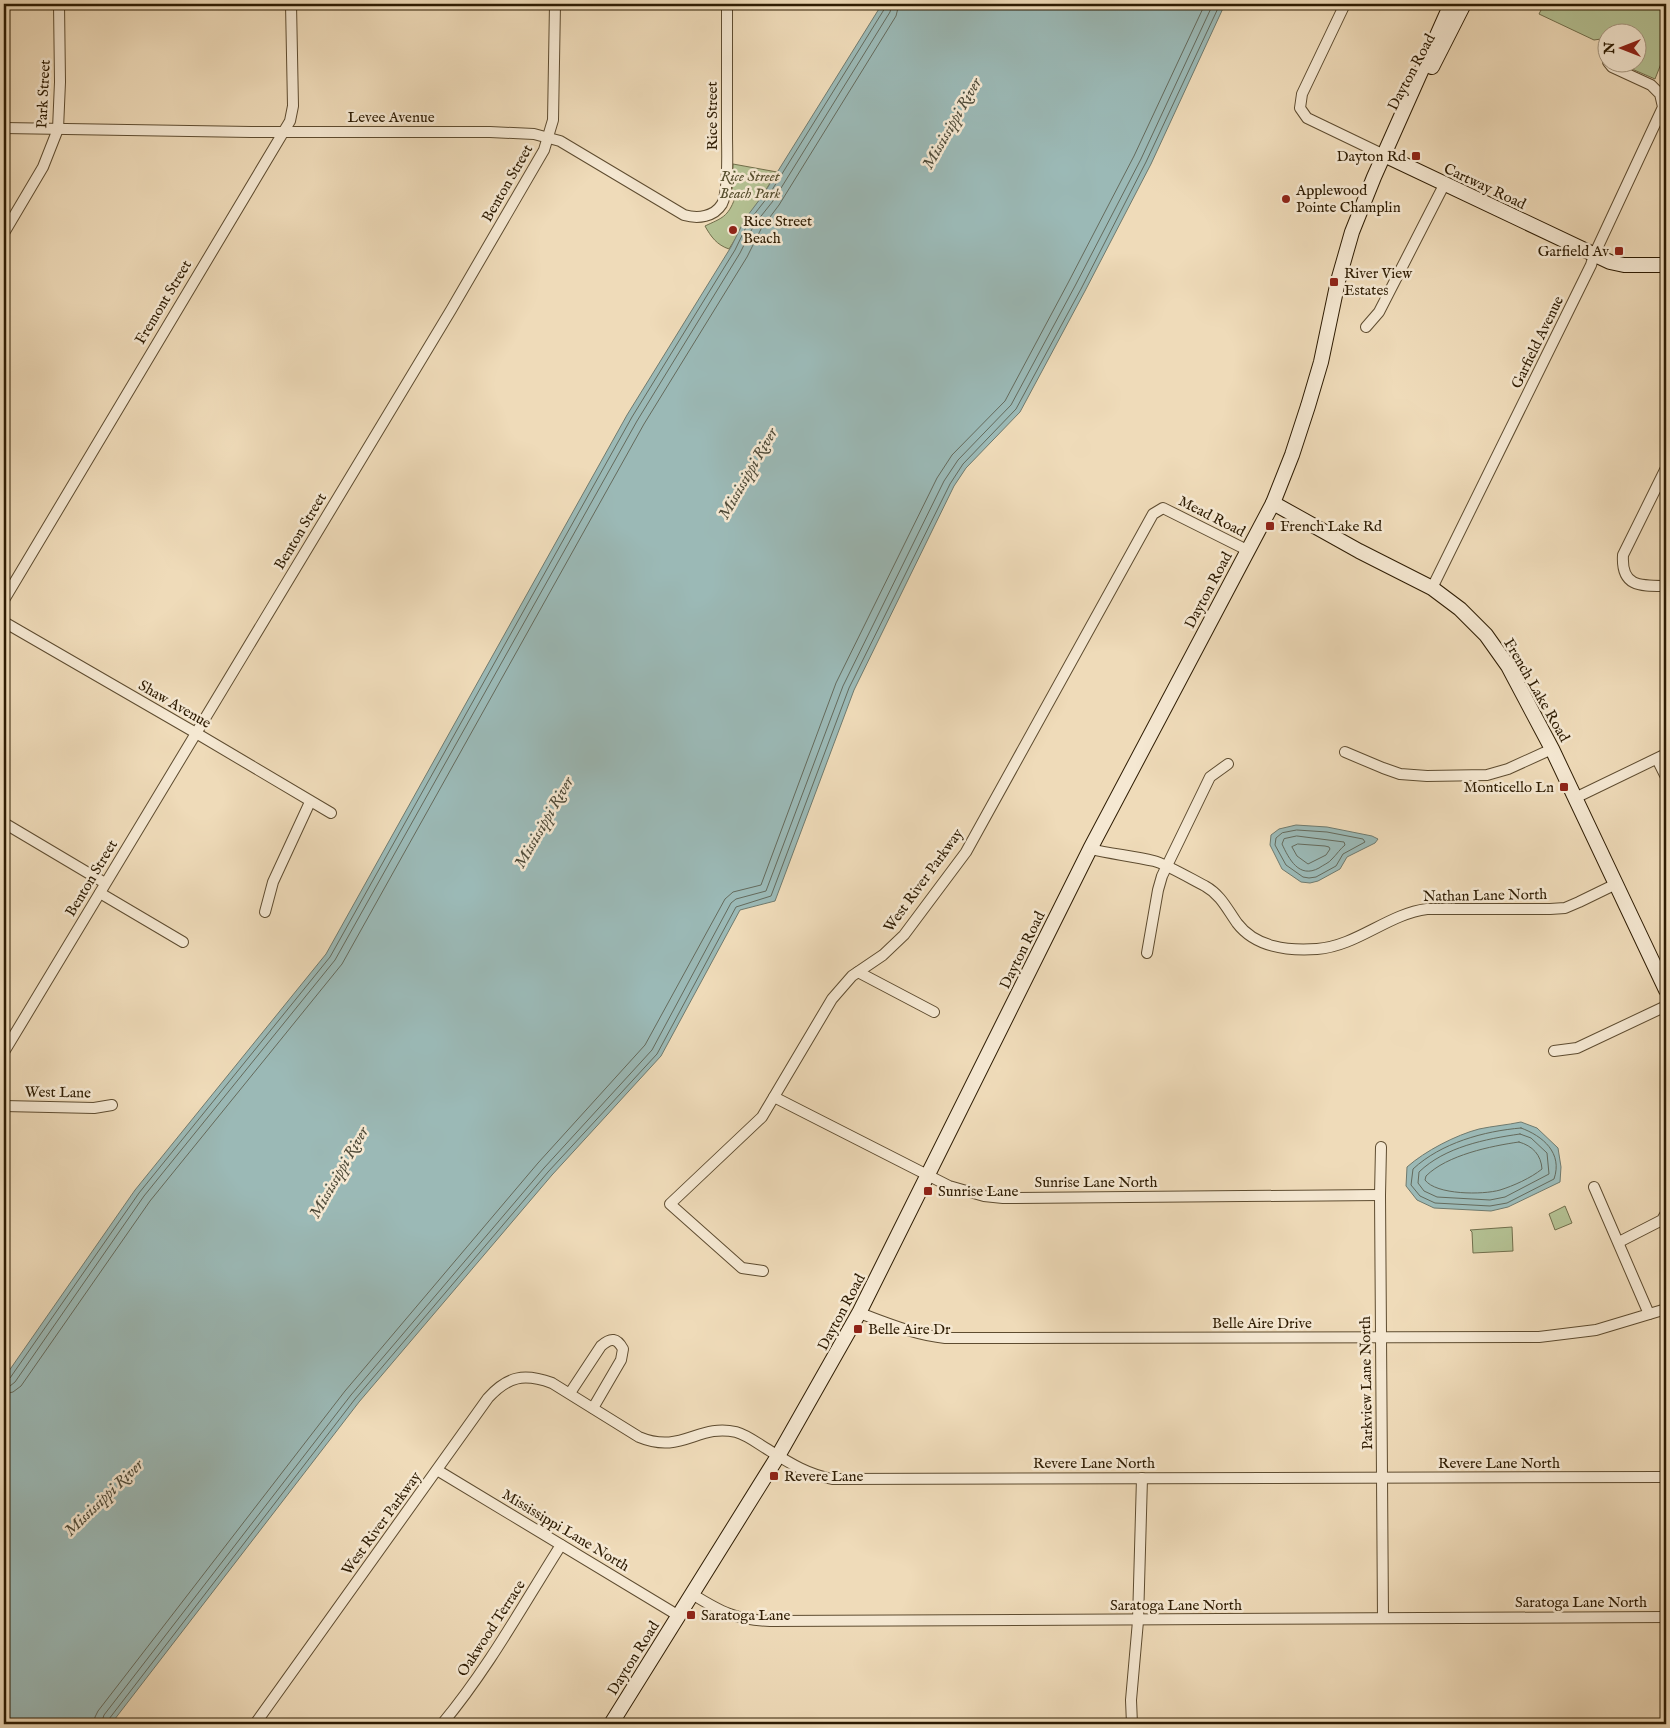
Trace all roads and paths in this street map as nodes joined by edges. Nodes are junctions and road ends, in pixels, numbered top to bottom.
1 (59, 4) edge
2 (291, 4) edge
3 (555, 4) edge
4 (727, 4) edge
5 (1345, 4) edge
6 (1451, 4) edge
7 (1464, 4) edge
8 (1623, 72) edge
9 (4, 128) edge
10 (58, 129) junction
11 (284, 131) junction
12 (549, 137) junction
13 (1384, 156) junction
14 (1444, 185) junction
15 (703, 217) joint
16 (4, 233) edge
17 (1594, 255) junction
18 (1666, 266) edge
19 (1366, 326) dead end
20 (1666, 468) edge
21 (1272, 503) junction
22 (1163, 508) joint
23 (1247, 550) junction
24 (1666, 586) edge
25 (1432, 588) junction
26 (4, 600) edge
27 (4, 622) edge
28 (196, 733) junction
29 (1552, 750) junction
30 (1345, 752) dead end
31 (1662, 756) edge
32 (1228, 764) dead end
33 (1666, 777) edge
34 (1575, 798) junction
35 (310, 802) junction
36 (331, 814) dead end
37 (4, 823) edge
38 (1090, 849) junction
39 (1166, 867) junction
40 (105, 883) junction
41 (1616, 884) junction
42 (100, 893) junction
43 (265, 912) dead end
44 (183, 942) dead end
45 (1147, 953) dead end
46 (858, 972) junction
47 (1666, 990) edge
48 (1666, 1006) edge
49 (934, 1012) dead end
50 (1554, 1051) dead end
51 (4, 1052) edge
52 (774, 1097) junction
53 (112, 1105) dead end
54 (4, 1106) edge
55 (1381, 1147) dead end
56 (928, 1174) junction
57 (1594, 1187) dead end
58 (1380, 1195) junction
59 (1666, 1212) edge
60 (1619, 1242) junction
61 (763, 1271) dead end
62 (1666, 1309) edge
63 (859, 1313) junction
64 (1649, 1314) junction
65 (1380, 1337) junction
66 (552, 1383) joint
67 (570, 1394) junction
68 (592, 1408) junction
69 (778, 1456) junction
70 (437, 1470) junction
71 (1666, 1477) edge
72 (1142, 1478) junction
73 (1382, 1479) junction
74 (561, 1545) junction
75 (692, 1594) junction
76 (678, 1616) junction
77 (1666, 1617) edge
78 (1383, 1618) junction
79 (1138, 1621) junction
80 (255, 1724) edge
81 (442, 1724) edge
82 (611, 1724) edge
83 (1132, 1724) edge

1 - 10 street, Park Street
2 - 11 street, Fremont Street
3 - 12 street, Benton Street
4 - 15 street, Rice Street
5 - 13 street, Cartway Road
6 - 13 main road, Dayton Road
7 - 13 main road, Dayton Road
8 - 17 street, Garfield Avenue
9 - 10 street, Levee Avenue
10 - 11 street, Levee Avenue
10 - 16 street, Park Street
11 - 12 street, Levee Avenue
11 - 26 street, Fremont Street
12 - 15 street, Levee Avenue
12 - 28 street, Benton Street
13 - 14 main road, Cartway Road
13 - 21 main road, Dayton Road
14 - 17 main road, Cartway Road
14 - 19 street
17 - 18 main road, Cartway Road
17 - 25 street, Garfield Avenue
20 - 24 street
21 - 23 main road, Dayton Road
21 - 25 main road, French Lake Road
22 - 23 street, Mead Road
22 - 46 street, West River Parkway
23 - 38 main road, Dayton Road
25 - 29 main road, French Lake Road
27 - 28 street, Shaw Avenue
28 - 35 street, Shaw Avenue
28 - 40 street, Benton Street
29 - 30 street
29 - 34 main road, French Lake Road
31 - 33 street
31 - 34 street
32 - 39 street
34 - 41 main road, French Lake Road
35 - 36 street, Shaw Avenue
35 - 43 street
37 - 40 street
38 - 39 street, Nathan Lane North
38 - 56 main road, Dayton Road
39 - 41 street, Nathan Lane North
39 - 45 street
40 - 42 street, Benton Street
41 - 47 main road, French Lake Road
42 - 44 street
42 - 51 street, Benton Street
46 - 49 street
46 - 52 street, West River Parkway
48 - 50 street
52 - 56 street, Sunrise Lane North
52 - 61 street, West River Parkway
53 - 54 street, West Lane
55 - 58 street, Parkview Lane North
56 - 58 street, Sunrise Lane North
56 - 63 main road, Dayton Road
57 - 60 street
58 - 65 street, Parkview Lane North
59 - 60 street
60 - 64 street
62 - 64 street, Belle Aire Drive
63 - 65 street, Belle Aire Drive
63 - 69 main road, Dayton Road
64 - 65 street, Belle Aire Drive
65 - 73 street, Parkview Lane North
66 - 67 street, Revere Lane North
66 - 70 street, West River Parkway
67 - 68 street, Revere Lane North
67 - 68 street
68 - 69 street, Revere Lane North
69 - 72 street, Revere Lane North
69 - 75 main road, Dayton Road
70 - 74 street, Mississippi Lane North
70 - 80 street, West River Parkway
71 - 73 street, Revere Lane North
72 - 73 street, Revere Lane North
72 - 79 street
73 - 78 street, Parkview Lane North
74 - 76 street, Mississippi Lane North
74 - 81 street, Oakwood Terrace
75 - 76 main road, Dayton Road
75 - 79 street, Saratoga Lane North
76 - 82 main road, Dayton Road
77 - 78 street, Saratoga Lane North
78 - 79 street, Saratoga Lane North
79 - 83 street

